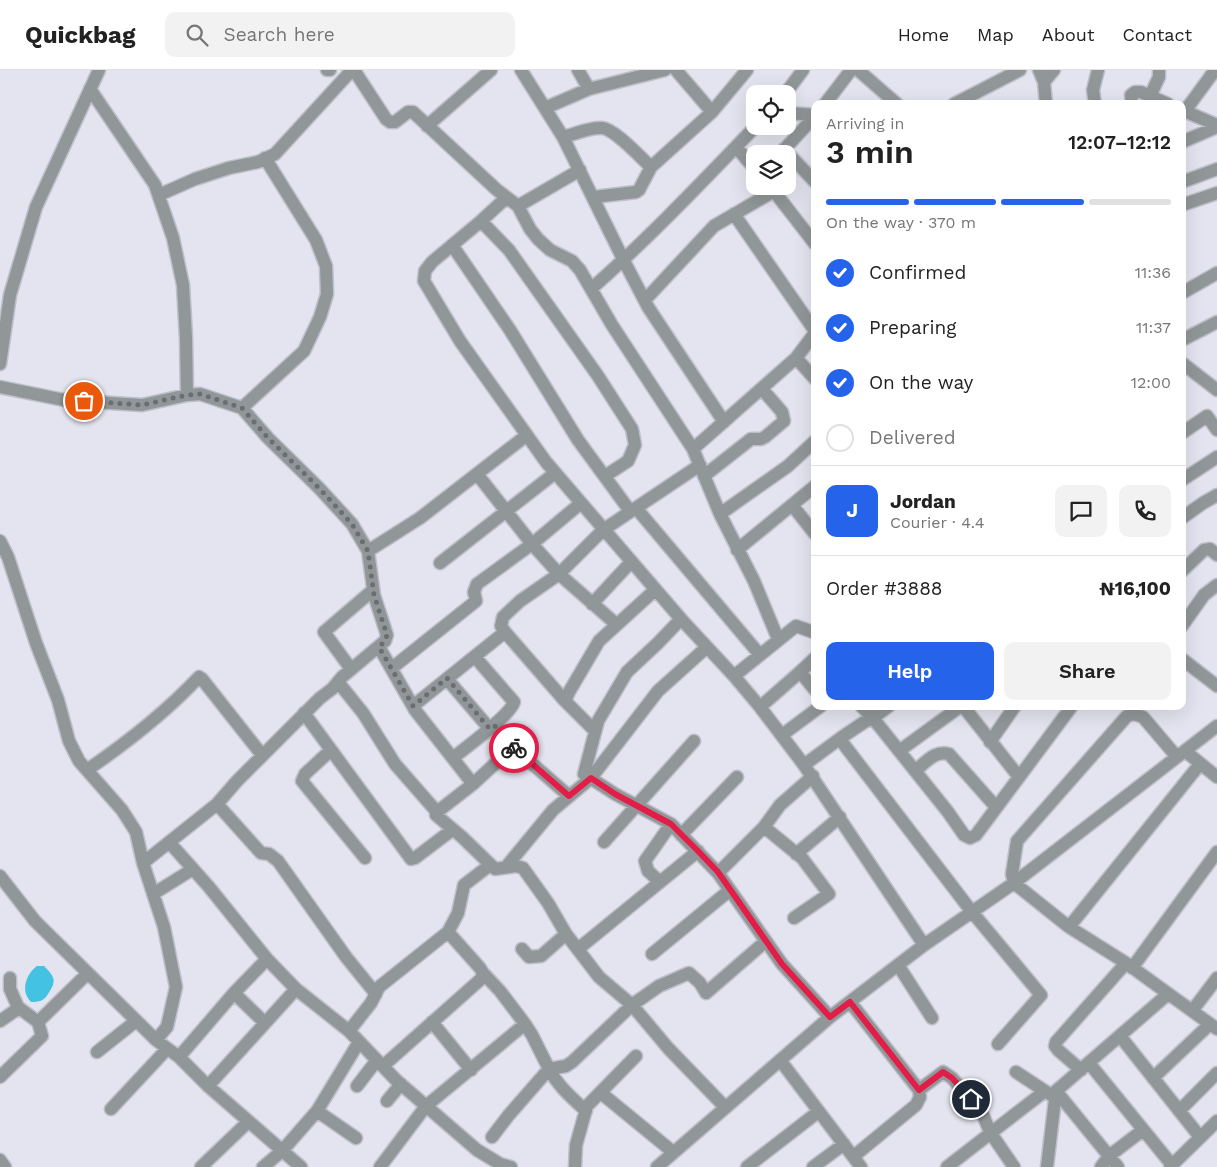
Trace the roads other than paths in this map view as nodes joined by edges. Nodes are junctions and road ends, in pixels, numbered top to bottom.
1 (99, 70) edge
2 (353, 70) edge
3 (491, 70) edge
4 (521, 70) edge
5 (578, 70) edge
6 (665, 70) edge
7 (676, 70) edge
8 (747, 70) edge
9 (802, 70) edge
10 (851, 70) edge
11 (858, 70) edge
12 (1020, 70) edge
13 (1039, 70) edge
14 (1054, 70) edge
15 (1098, 70) edge
16 (1159, 70) edge
17 (1215, 70) edge
18 (478, 74) edge
19 (1044, 82) junction
20 (791, 85) edge
21 (90, 89) junction
22 (589, 89) junction
23 (1150, 96) junction
24 (828, 100) edge
25 (892, 100) edge
26 (962, 100) edge
27 (1046, 100) edge
28 (1094, 100) edge
29 (1132, 100) edge
30 (1159, 100) edge
31 (546, 108) junction
32 (1186, 108) edge
33 (712, 112) junction
34 (1186, 112) edge
35 (796, 114) edge
36 (811, 116) edge
37 (811, 120) edge
38 (427, 126) junction
39 (1217, 126) edge
40 (747, 135) edge
41 (564, 137) junction
42 (1186, 140) edge
43 (788, 145) edge
44 (736, 147) junction
45 (265, 158) junction
46 (746, 159) edge
47 (796, 164) edge
48 (651, 167) junction
49 (1217, 169) edge
50 (580, 170) junction
51 (811, 178) edge
52 (1186, 181) edge
53 (1217, 193) edge
54 (159, 195) junction
55 (762, 195) edge
56 (777, 195) edge
57 (594, 197) junction
58 (506, 198) junction
59 (1186, 204) edge
60 (518, 206) junction
61 (734, 214) junction
62 (481, 221) junction
63 (811, 239) edge
64 (452, 245) junction
65 (624, 261) junction
66 (1217, 273) edge
67 (591, 289) junction
68 (1186, 291) edge
69 (645, 300) junction
70 (1217, 322) edge
71 (811, 326) edge
72 (811, 337) edge
73 (1186, 338) edge
74 (796, 358) junction
75 (0, 364) edge
76 (1186, 366) edge
77 (811, 375) edge
78 (0, 387) edge
79 (762, 389) junction
80 (1217, 390) edge
81 (187, 395) junction
82 (242, 408) junction
83 (724, 422) junction
84 (1186, 430) edge
85 (1217, 430) edge
86 (527, 435) junction
87 (811, 445) edge
88 (693, 448) junction
89 (1217, 457) edge
90 (702, 470) junction
91 (555, 473) junction
92 (477, 474) junction
93 (605, 476) junction
94 (1186, 477) edge
95 (811, 489) edge
96 (1217, 494) edge
97 (581, 503) junction
98 (792, 505) junction
99 (633, 509) junction
100 (506, 511) junction
101 (720, 514) junction
102 (1186, 515) edge
103 (811, 529) edge
104 (603, 530) junction
105 (0, 541) edge
106 (532, 544) junction
107 (737, 550) junction
108 (368, 551) junction
109 (1217, 555) edge
110 (631, 562) junction
111 (440, 563) dead end
112 (1186, 567) edge
113 (559, 574) junction
114 (1217, 585) edge
115 (373, 590) junction
116 (655, 590) junction
117 (592, 604) junction
118 (681, 619) junction
119 (1186, 620) edge
120 (616, 624) junction
121 (811, 630) edge
122 (505, 632) junction
123 (778, 639) junction
124 (379, 647) junction
125 (706, 647) junction
126 (760, 655) junction
127 (475, 657) junction
128 (811, 662) edge
129 (1186, 662) edge
130 (392, 668) junction
131 (351, 669) junction
132 (800, 672) junction
133 (734, 676) junction
134 (447, 678) junction
135 (338, 682) junction
136 (811, 685) edge
137 (1217, 686) edge
138 (565, 701) junction
139 (413, 706) junction
140 (760, 707) junction
141 (816, 710) edge
142 (865, 710) edge
143 (883, 710) edge
144 (956, 710) edge
145 (965, 710) edge
146 (1012, 710) edge
147 (1068, 710) edge
148 (1136, 710) edge
149 (304, 713) junction
150 (872, 717) junction
151 (491, 726) junction
152 (1217, 726) edge
153 (595, 731) junction
154 (782, 735) junction
155 (842, 737) junction
156 (694, 740) dead end
157 (990, 742) junction
158 (513, 747) junction
159 (331, 750) junction
160 (899, 751) junction
161 (1181, 754) junction
162 (262, 755) junction
163 (453, 758) junction
164 (1200, 764) junction
165 (804, 765) junction
166 (87, 770) junction
167 (915, 771) junction
168 (813, 776) junction
169 (737, 777) dead end
170 (1019, 777) junction
171 (1217, 777) edge
172 (591, 778) junction
173 (473, 784) junction
174 (569, 796) junction
175 (217, 804) junction
176 (637, 806) junction
177 (996, 807) junction
178 (437, 812) junction
179 (840, 817) junction
180 (671, 824) junction
181 (764, 827) junction
182 (452, 830) junction
183 (682, 835) junction
184 (169, 842) junction
185 (604, 842) dead end
186 (698, 851) junction
187 (1217, 852) edge
188 (796, 854) junction
189 (366, 858) dead end
190 (143, 863) junction
191 (490, 865) junction
192 (506, 867) junction
193 (193, 869) junction
194 (718, 872) junction
195 (0, 876) edge
196 (660, 882) junction
197 (1014, 883) junction
198 (730, 890) junction
199 (153, 894) junction
200 (972, 912) junction
201 (794, 918) dead end
202 (1069, 927) junction
203 (448, 932) junction
204 (566, 934) junction
205 (766, 941) junction
206 (924, 945) junction
207 (522, 949) dead end
208 (578, 949) junction
209 (652, 954) dead end
210 (267, 959) junction
211 (898, 965) junction
212 (1129, 966) junction
213 (88, 973) junction
214 (483, 973) junction
215 (10, 978) dead end
216 (1217, 978) edge
217 (296, 989) junction
218 (234, 993) junction
219 (376, 994) junction
220 (1168, 994) junction
221 (850, 1002) junction
222 (632, 1006) junction
223 (18, 1007) junction
224 (1192, 1011) junction
225 (830, 1017) junction
226 (932, 1018) dead end
227 (0, 1021) edge
228 (136, 1021) junction
229 (38, 1022) junction
230 (432, 1022) junction
231 (264, 1023) junction
232 (525, 1024) junction
233 (1214, 1027) edge
234 (349, 1031) junction
235 (1120, 1036) junction
236 (156, 1040) junction
237 (359, 1042) junction
238 (998, 1044) dead end
239 (167, 1049) junction
240 (98, 1052) dead end
241 (636, 1056) dead end
242 (178, 1057) junction
243 (780, 1060) junction
244 (380, 1063) junction
245 (1085, 1067) junction
246 (549, 1069) junction
247 (471, 1070) junction
248 (1016, 1072) dead end
249 (1217, 1073) edge
250 (0, 1076) edge
251 (1153, 1078) junction
252 (401, 1084) junction
253 (208, 1086) junction
254 (357, 1086) dead end
255 (919, 1090) junction
256 (601, 1093) junction
257 (1052, 1093) junction
258 (387, 1102) dead end
259 (426, 1106) junction
260 (725, 1107) junction
261 (110, 1109) dead end
262 (318, 1111) junction
263 (586, 1111) junction
264 (1179, 1111) junction
265 (818, 1112) junction
266 (1217, 1120) edge
267 (248, 1122) junction
268 (1143, 1130) junction
269 (990, 1132) junction
270 (492, 1137) dead end
271 (356, 1138) dead end
272 (1200, 1138) junction
273 (844, 1144) junction
274 (282, 1152) junction
275 (673, 1152) junction
276 (1109, 1156) junction
277 (0, 1160) edge
278 (858, 1162) edge
279 (1051, 1164) edge
280 (1171, 1166) edge
281 (5, 1167) edge
282 (201, 1167) edge
283 (263, 1167) edge
284 (300, 1167) edge
285 (380, 1167) edge
286 (511, 1167) edge
287 (575, 1167) edge
288 (658, 1167) edge
289 (746, 1167) edge
290 (813, 1167) edge
291 (947, 1167) edge
292 (1014, 1167) edge
293 (1101, 1167) edge
294 (1118, 1167) edge

1 - 21 street
2 - 38 street
2 - 45 street
3 - 18 street
4 - 31 street
5 - 22 street
6 - 22 street
7 - 33 street
8 - 33 street
9 - 20 street
10 - 24 street
11 - 25 street
12 - 26 street
13 - 19 street
14 - 19 street
15 - 28 street
16 - 23 street
17 - 32 street
18 - 38 street
19 - 27 street
21 - 54 street
21 - 75 street
22 - 31 street
23 - 29 street
23 - 30 street
31 - 41 street
33 - 48 street
34 - 39 street
35 - 36 street
37 - 43 street
38 - 58 street
39 - 42 street
40 - 44 street
41 - 48 street
41 - 50 street
44 - 46 street
44 - 65 street
45 - 54 street
45 - 82 street
47 - 51 street
48 - 57 street
49 - 52 street
50 - 57 street
50 - 60 street
53 - 59 street
54 - 81 street
55 - 61 street
56 - 63 street
57 - 65 street
58 - 60 street
58 - 62 street
60 - 67 street
61 - 69 street
61 - 71 street
62 - 64 street
62 - 93 street
64 - 86 street
64 - 93 street
65 - 67 street
65 - 69 street
66 - 68 street
67 - 88 street
69 - 83 street
70 - 73 street
72 - 74 street
74 - 77 street
74 - 79 street
76 - 80 street
78 - 81 street
79 - 83 street
79 - 90 street
81 - 82 street
82 - 108 street
83 - 88 street
84 - 85 street
86 - 91 street
86 - 92 street
87 - 101 street
88 - 90 street
89 - 94 street
90 - 99 street
90 - 101 street
91 - 97 street
91 - 100 street
92 - 100 street
92 - 108 street
93 - 99 street
95 - 98 street
96 - 102 street
97 - 104 street
97 - 106 street
98 - 103 street
98 - 107 street
99 - 104 street
99 - 126 street
100 - 106 street
100 - 111 street
101 - 107 street
104 - 110 street
104 - 113 street
105 - 166 street
106 - 113 street
106 - 130 street
107 - 123 street
108 - 115 street
109 - 112 street
110 - 116 street
110 - 117 street
113 - 117 street
113 - 122 street
114 - 119 street
115 - 124 street
115 - 131 street
116 - 118 street
116 - 120 street
117 - 120 street
118 - 125 street
118 - 153 street
120 - 138 street
121 - 123 street
122 - 127 street
122 - 138 street
123 - 126 street
124 - 130 street
124 - 131 street
125 - 133 street
125 - 172 street
126 - 133 street
127 - 134 street
127 - 151 street
128 - 132 street
129 - 137 street
130 - 139 street
131 - 135 street
132 - 136 street
132 - 140 street
133 - 140 street
134 - 139 street
134 - 151 street
135 - 149 street
135 - 178 street
138 - 153 street
139 - 163 street
140 - 154 street
141 - 154 street
142 - 150 street
143 - 150 street
144 - 160 street
145 - 157 street
146 - 157 street
147 - 170 street
148 - 161 street
148 - 197 street
149 - 159 street
149 - 162 street
150 - 155 street
150 - 160 street
151 - 158 street
151 - 163 street
152 - 161 street
153 - 172 street
154 - 165 street
155 - 165 street
155 - 200 street
156 - 176 street
157 - 170 street
158 - 173 street
158 - 174 street
159 - 182 street
159 - 189 street
160 - 167 street
161 - 164 street
161 - 197 street
162 - 166 street
162 - 175 street
163 - 173 street
164 - 171 street
164 - 202 street
165 - 168 street
166 - 190 street
167 - 177 street
167 - 177 street
168 - 179 street
168 - 181 street
169 - 183 street
170 - 177 street
172 - 174 street
172 - 176 street
173 - 178 street
174 - 192 street
175 - 184 street
175 - 219 street
176 - 180 street
176 - 185 street
178 - 182 street
179 - 188 street
179 - 206 street
180 - 183 street
180 - 196 street
181 - 188 street
181 - 194 street
182 - 191 street
183 - 186 street
184 - 190 street
184 - 193 street
186 - 194 street
186 - 196 street
187 - 212 street
188 - 201 street
190 - 199 street
191 - 192 street
191 - 203 street
192 - 204 street
193 - 199 street
193 - 210 street
194 - 198 street
195 - 213 street
196 - 208 street
197 - 200 street
197 - 202 street
198 - 205 street
198 - 209 street
199 - 236 street
200 - 206 street
200 - 238 street
202 - 212 street
203 - 214 street
203 - 219 street
204 - 207 street
204 - 208 street
205 - 222 street
205 - 225 street
206 - 211 street
208 - 222 street
210 - 217 street
210 - 218 street
211 - 221 street
211 - 226 street
212 - 220 street
212 - 245 street
213 - 228 street
213 - 229 street
214 - 230 street
214 - 232 street
215 - 223 street
216 - 224 street
217 - 231 street
217 - 234 street
218 - 231 street
218 - 242 street
219 - 234 street
220 - 224 street
220 - 235 street
221 - 225 street
221 - 255 street
222 - 246 street
222 - 260 street
223 - 227 street
223 - 229 street
224 - 233 street
225 - 243 street
228 - 236 street
228 - 240 street
229 - 250 street
230 - 244 street
230 - 247 street
231 - 253 street
232 - 246 street
232 - 247 street
233 - 251 street
234 - 237 street
235 - 245 street
235 - 251 street
236 - 239 street
237 - 244 street
237 - 262 street
239 - 242 street
239 - 261 street
241 - 256 street
242 - 253 street
243 - 260 street
243 - 265 street
244 - 252 street
244 - 254 street
245 - 257 street
245 - 268 street
246 - 263 street
246 - 270 street
247 - 259 street
248 - 257 street
249 - 264 street
251 - 264 street
252 - 258 street
252 - 259 street
253 - 267 street
255 - 269 street
255 - 278 street
256 - 263 street
256 - 275 street
257 - 269 street
257 - 276 street
257 - 279 street
259 - 285 street
259 - 286 street
260 - 275 street
262 - 271 street
262 - 274 street
263 - 287 street
264 - 272 street
265 - 273 street
265 - 289 street
266 - 272 street
267 - 274 street
267 - 282 street
268 - 276 street
268 - 280 street
269 - 291 street
269 - 292 street
272 - 280 street
273 - 278 street
273 - 290 street
274 - 283 street
274 - 284 street
275 - 288 street
276 - 293 street
276 - 294 street
277 - 281 street

